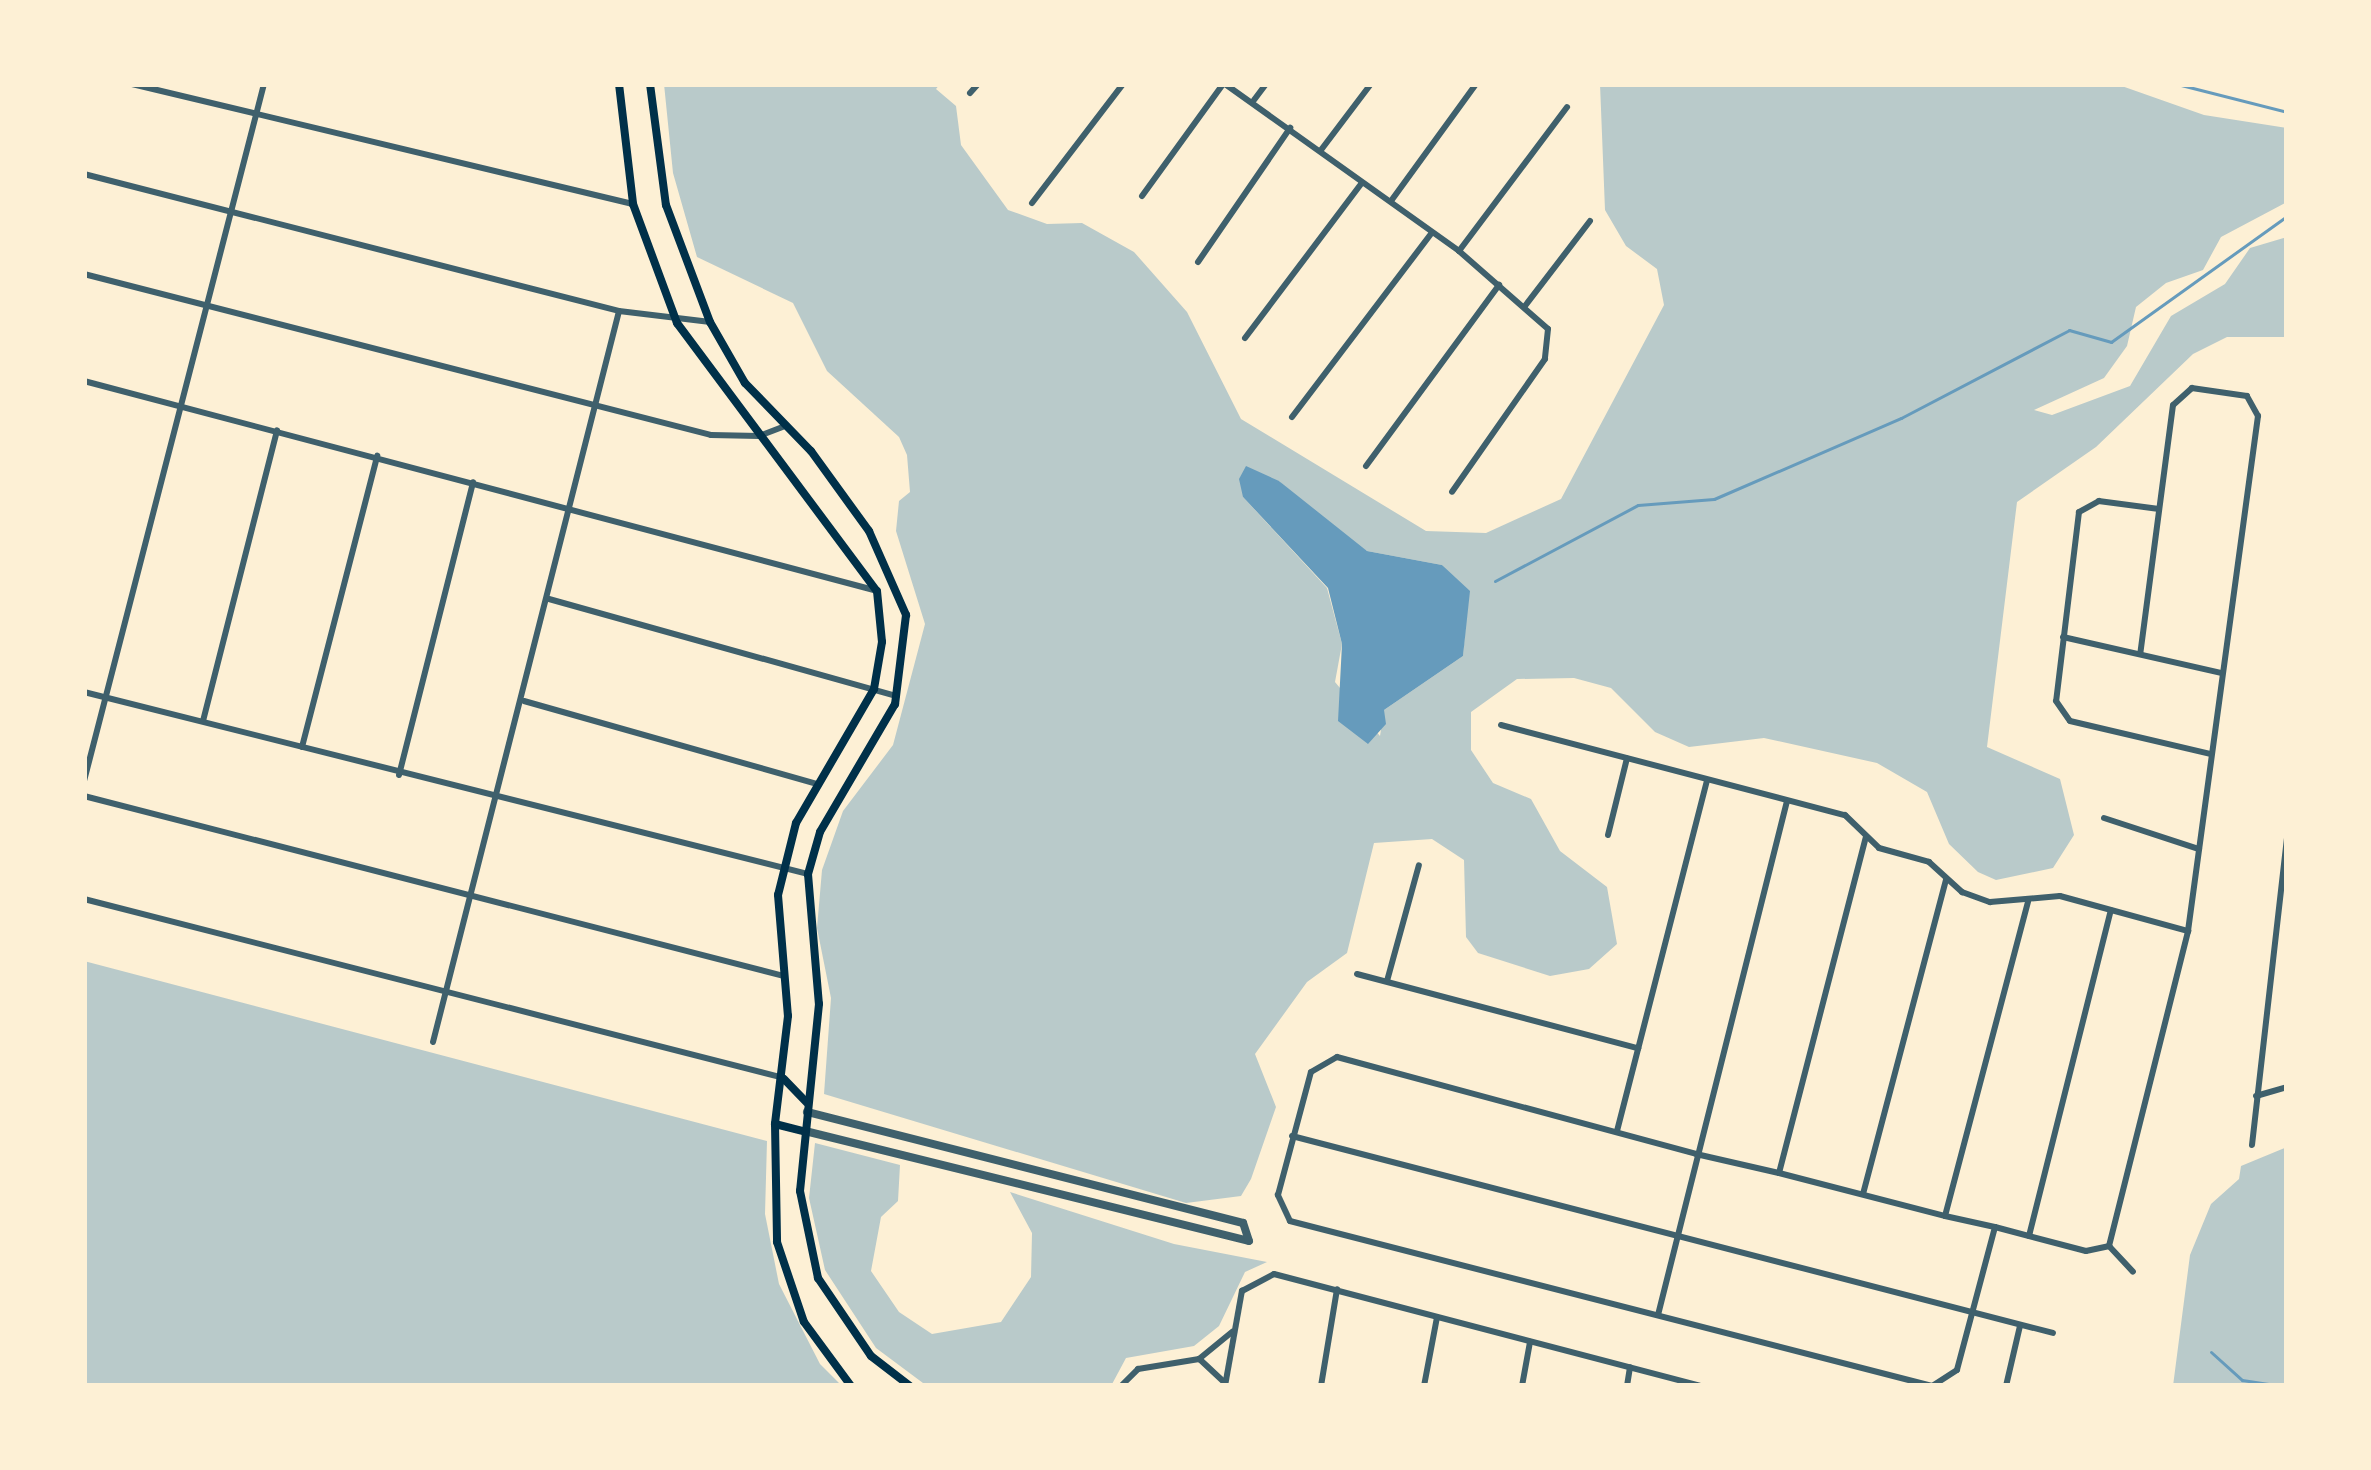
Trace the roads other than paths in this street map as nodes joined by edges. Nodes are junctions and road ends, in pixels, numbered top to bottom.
1 (133, 84) edge
2 (264, 84) edge
3 (619, 84) edge
4 (650, 84) edge
5 (977, 84) edge
6 (1123, 84) edge
7 (1224, 84) edge
8 (1266, 84) edge
9 (1370, 84) edge
10 (1476, 84) edge
11 (970, 93) dead end
12 (1254, 100) junction
13 (1567, 107) dead end
14 (256, 115) junction
15 (1290, 128) junction
16 (1321, 150) junction
17 (84, 174) edge
18 (1363, 182) junction
19 (1142, 196) dead end
20 (1390, 201) junction
21 (1031, 203) dead end
22 (633, 204) junction
23 (232, 209) junction
24 (1589, 221) dead end
25 (1432, 232) junction
26 (1459, 251) junction
27 (1198, 262) dead end
28 (84, 274) edge
29 (1499, 285) junction
30 (1525, 306) junction
31 (208, 307) junction
32 (619, 311) junction
33 (710, 322) junction
34 (676, 323) junction
35 (1245, 338) dead end
36 (85, 383) edge
37 (596, 404) junction
38 (181, 405) junction
39 (1292, 417) dead end
40 (785, 426) junction
41 (277, 430) junction
42 (759, 436) junction
43 (377, 456) junction
44 (1366, 466) dead end
45 (472, 482) junction
46 (1452, 492) dead end
47 (570, 505) junction
48 (2158, 509) junction
49 (877, 591) junction
50 (549, 599) junction
51 (2062, 637) junction
52 (2140, 654) junction
53 (2222, 673) junction
54 (874, 689) junction
55 (84, 692) edge
56 (897, 696) junction
57 (108, 698) junction
58 (524, 701) junction
59 (203, 721) junction
60 (1501, 725) dead end
61 (302, 747) junction
62 (2211, 754) junction
63 (1628, 758) junction
64 (399, 775) junction
65 (1707, 780) junction
66 (84, 781) edge
67 (818, 784) junction
68 (84, 796) edge
69 (495, 797) junction
70 (1787, 801) junction
71 (2104, 818) dead end
72 (1608, 836) dead end
73 (1866, 837) junction
74 (2287, 838) edge
75 (2199, 849) junction
76 (1419, 865) dead end
77 (782, 867) junction
78 (808, 874) junction
79 (1946, 879) junction
80 (470, 894) junction
81 (84, 899) edge
82 (2027, 902) junction
83 (2111, 910) junction
84 (2188, 931) junction
85 (1357, 974) dead end
86 (785, 976) junction
87 (1387, 981) junction
88 (443, 990) junction
89 (433, 1042) dead end
90 (1638, 1048) junction
91 (784, 1078) junction
92 (2287, 1087) edge
93 (2254, 1096) junction
94 (807, 1108) junction
95 (775, 1124) junction
96 (804, 1131) junction
97 (1617, 1132) junction
98 (1292, 1136) junction
99 (2252, 1145) dead end
100 (1696, 1154) junction
101 (1779, 1173) junction
102 (1862, 1194) junction
103 (1945, 1216) junction
104 (1995, 1228) junction
105 (2029, 1236) junction
106 (1679, 1237) junction
107 (2109, 1246) junction
108 (2133, 1272) dead end
109 (1337, 1289) junction
110 (1972, 1315) junction
111 (1658, 1316) junction
112 (1437, 1317) junction
113 (2020, 1326) junction
114 (1235, 1330) junction
115 (2053, 1333) dead end
116 (1530, 1341) junction
117 (1199, 1359) junction
118 (1630, 1367) junction
119 (1225, 1385) edge
120 (851, 1386) edge
121 (910, 1386) edge
122 (1120, 1386) edge
123 (1321, 1386) edge
124 (1424, 1386) edge
125 (1522, 1386) edge
126 (1627, 1386) edge
127 (1700, 1386) edge
128 (2006, 1386) edge

1 - 14 street
2 - 14 street
3 - 22 main road
4 - 33 main road
5 - 11 street
6 - 21 street
7 - 12 street
7 - 19 street
8 - 12 street
9 - 16 street
10 - 20 street
12 - 15 street
13 - 26 street
14 - 22 street
14 - 23 street
15 - 16 street
15 - 27 street
16 - 18 street
17 - 23 street
18 - 20 street
18 - 35 street
20 - 25 street
22 - 34 main road
23 - 31 street
23 - 32 street
24 - 30 street
25 - 26 street
25 - 39 street
26 - 29 street
28 - 31 street
29 - 30 street
29 - 44 street
30 - 46 street
31 - 37 street
31 - 38 street
32 - 34 street
32 - 37 street
33 - 34 street
33 - 40 main road
34 - 42 main road
36 - 38 street
37 - 42 street
37 - 47 street
38 - 41 street
38 - 57 street
40 - 42 street
40 - 56 main road
41 - 43 street
41 - 59 street
42 - 49 main road
43 - 45 street
43 - 61 street
45 - 47 street
45 - 64 street
47 - 49 street
47 - 50 street
48 - 51 street
48 - 52 street
48 - 53 street
49 - 54 main road
50 - 54 street
50 - 58 street
51 - 52 street
51 - 62 street
52 - 53 street
53 - 62 street
54 - 56 street
54 - 67 main road
55 - 57 street
56 - 78 main road
57 - 59 street
57 - 66 street
58 - 67 street
58 - 69 street
59 - 61 street
60 - 63 street
61 - 64 street
62 - 75 street
63 - 65 street
63 - 72 street
64 - 69 street
65 - 70 street
65 - 90 street
67 - 77 main road
68 - 80 street
69 - 77 street
69 - 80 street
70 - 73 street
70 - 100 street
71 - 75 street
73 - 79 street
73 - 101 street
74 - 93 street
75 - 84 street
76 - 87 street
77 - 78 street
77 - 86 main road
78 - 94 main road
79 - 82 street
79 - 102 street
80 - 86 street
80 - 88 street
81 - 88 street
82 - 83 street
82 - 103 street
83 - 84 street
83 - 105 street
84 - 107 street
85 - 87 street
86 - 91 main road
87 - 90 street
88 - 89 street
88 - 91 street
90 - 97 street
91 - 94 main road
91 - 95 main road
92 - 93 street
93 - 99 street
94 - 96 main road
94 - 96 street
95 - 96 main road
95 - 120 main road
96 - 121 main road
97 - 98 street
97 - 100 street
98 - 106 street
98 - 111 street
100 - 101 street
100 - 106 street
101 - 102 street
102 - 103 street
103 - 104 street
104 - 105 street
104 - 110 street
105 - 107 street
106 - 110 street
106 - 111 street
107 - 108 street
109 - 112 street
109 - 114 street
109 - 123 street
110 - 111 street
110 - 113 street
112 - 116 street
112 - 124 street
113 - 115 street
113 - 128 street
114 - 117 street
114 - 119 street
116 - 118 street
116 - 125 street
117 - 119 street
117 - 122 street
118 - 126 street
118 - 127 street

